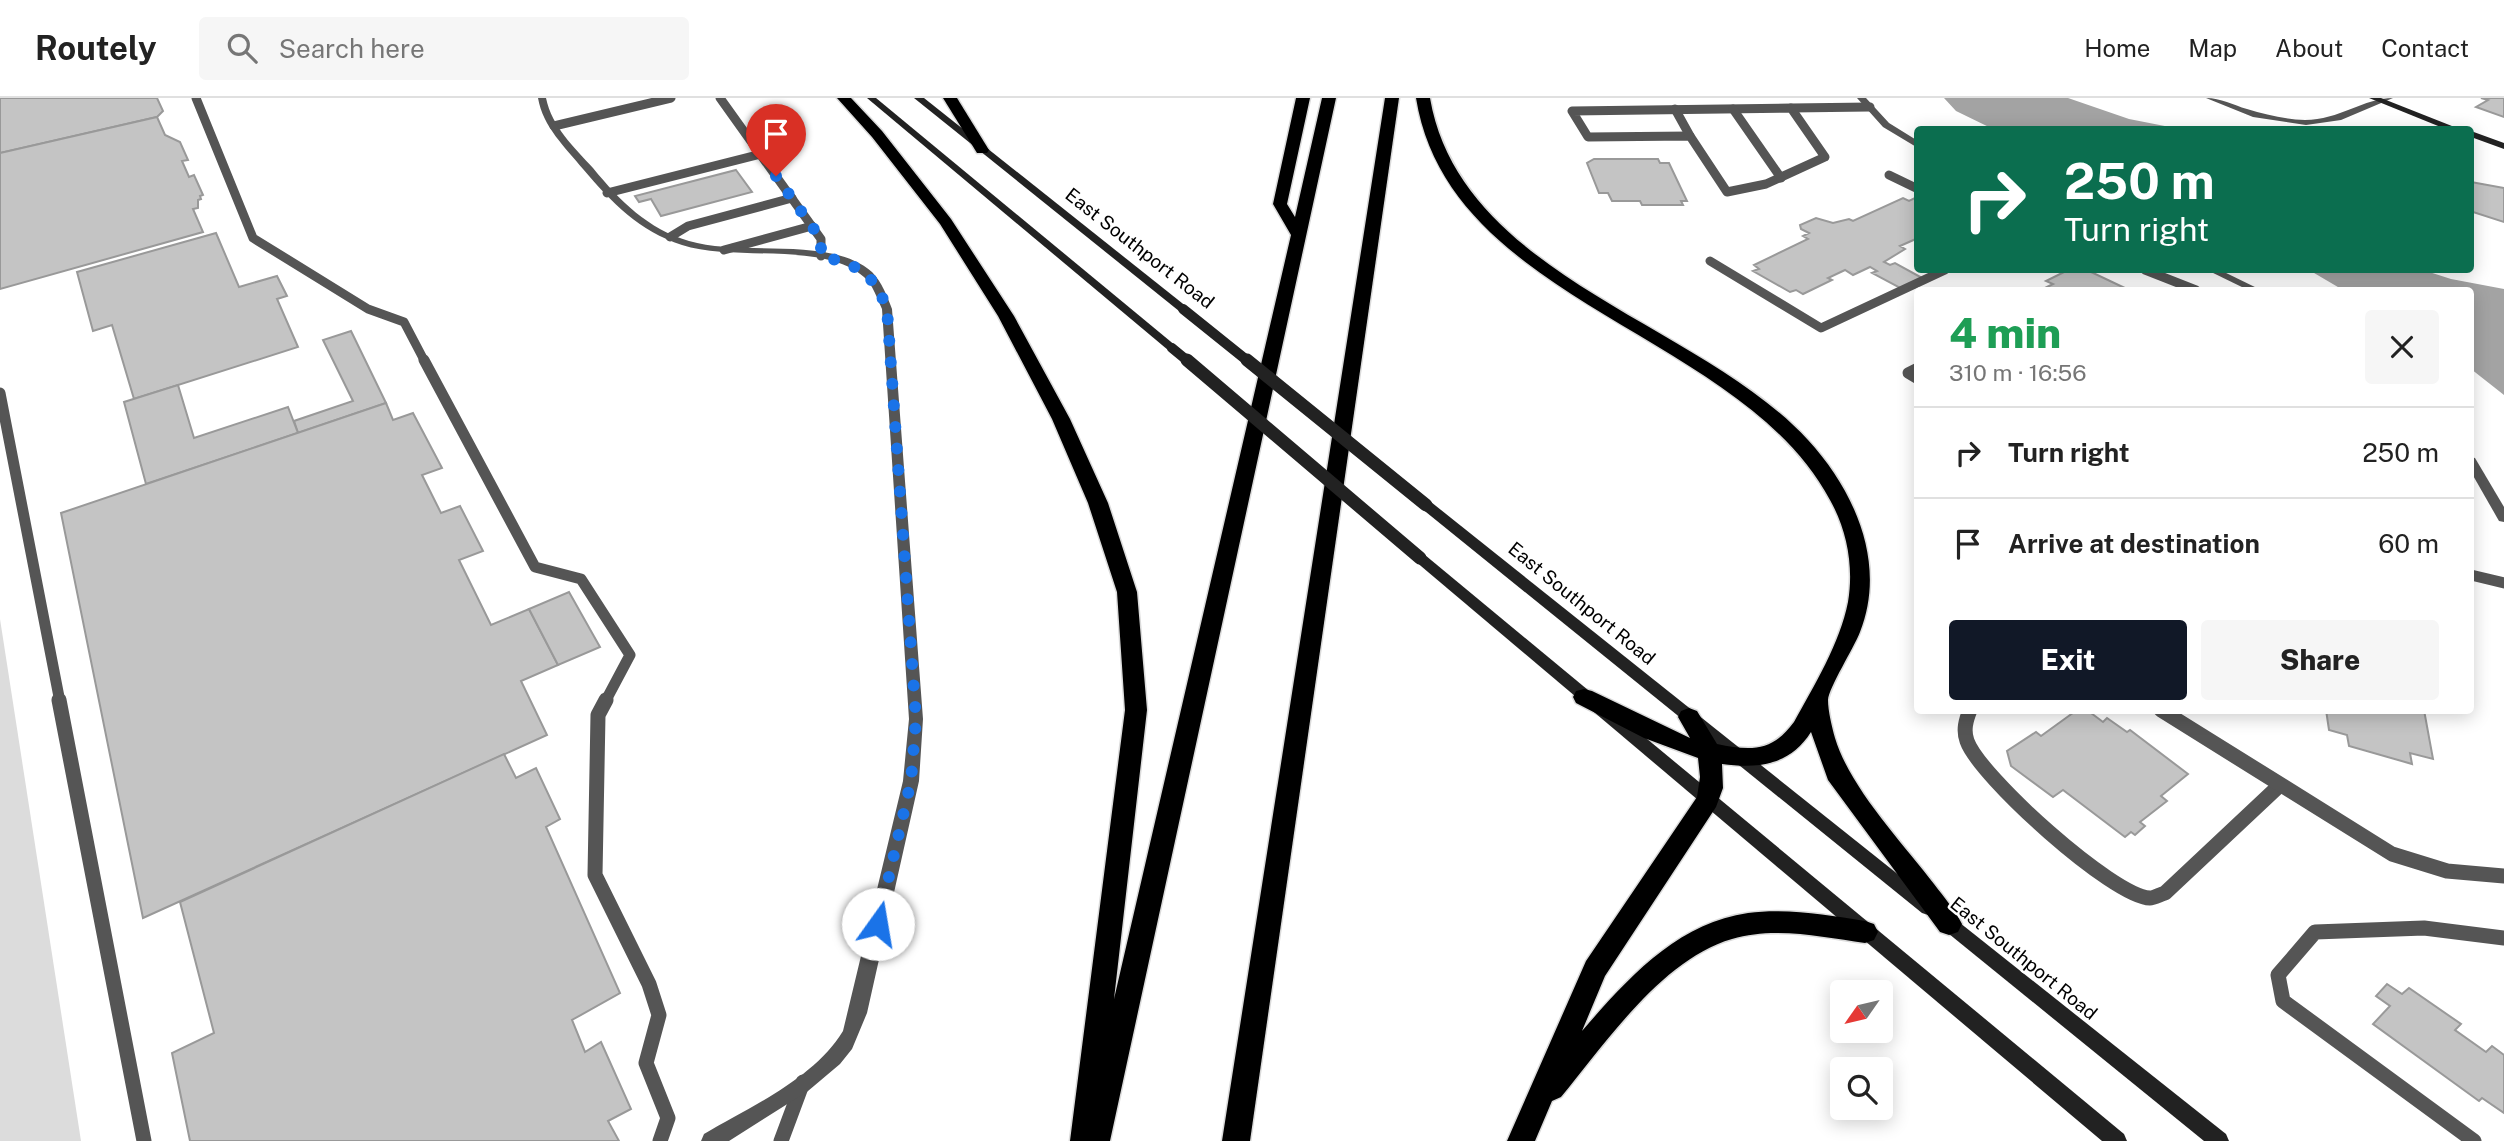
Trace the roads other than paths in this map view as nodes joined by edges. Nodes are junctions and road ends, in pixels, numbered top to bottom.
1 (196, 98) edge
2 (542, 98) edge
3 (671, 98) edge
4 (720, 98) edge
5 (844, 98) edge
6 (871, 98) edge
7 (918, 98) edge
8 (950, 98) edge
9 (1303, 98) edge
10 (1329, 98) edge
11 (1392, 98) edge
12 (1423, 98) edge
13 (1861, 98) edge
14 (2210, 98) edge
15 (2381, 99) edge
16 (1870, 107) junction
17 (1791, 108) junction
18 (1675, 109) junction
19 (1733, 109) junction
20 (2287, 125) edge
21 (554, 126) junction
22 (2448, 126) edge
23 (2474, 135) edge
24 (1690, 136) junction
25 (1914, 142) edge
26 (2504, 146) edge
27 (982, 150) junction
28 (761, 154) junction
29 (1889, 175) dead end
30 (1782, 178) junction
31 (1914, 187) edge
32 (607, 193) junction
33 (792, 198) junction
34 (812, 226) junction
35 (1299, 236) junction
36 (670, 237) junction
37 (724, 250) junction
38 (821, 256) junction
39 (1710, 261) dead end
40 (1939, 273) edge
41 (2153, 273) edge
42 (2218, 273) edge
43 (2188, 287) edge
44 (2249, 287) edge
45 (0, 393) edge
46 (2474, 466) edge
47 (2504, 518) edge
48 (2474, 576) edge
49 (2504, 583) edge
50 (1584, 697) junction
51 (1816, 699) junction
52 (1968, 714) edge
53 (2167, 714) edge
54 (1689, 717) junction
55 (1711, 753) junction
56 (1740, 758) junction
57 (2280, 785) junction
58 (1707, 800) junction
59 (2504, 876) edge
60 (1949, 924) junction
61 (1866, 932) junction
62 (2504, 938) edge
63 (803, 1082) junction
64 (1541, 1100) junction
65 (144, 1141) edge
66 (660, 1141) edge
67 (711, 1141) edge
68 (781, 1141) edge
69 (1084, 1141) edge
70 (1096, 1141) edge
71 (1236, 1141) edge
72 (1521, 1141) edge
73 (2117, 1141) edge
74 (2219, 1141) edge
75 (2474, 1141) edge

1 - 66 lane
2 - 21 street
3 - 21 lane
4 - 28 lane
5 - 69 highway
6 - 50 main road, bridge
7 - 27 main road, East Southport Road
8 - 27 highway
9 - 35 highway
10 - 35 highway
11 - 71 highway
12 - 51 highway
13 - 16 street
14 - 20 street
15 - 20 street
15 - 22 main road
16 - 17 lane
16 - 25 street
17 - 19 lane
17 - 30 lane
18 - 19 lane
18 - 24 lane
18 - 24 lane
19 - 30 lane
21 - 32 street
23 - 26 main road
24 - 30 lane
27 - 54 main road, East Southport Road, bridge
28 - 32 lane
28 - 33 lane
29 - 31 lane
32 - 36 street
33 - 34 lane
33 - 36 lane
34 - 37 lane
34 - 38 lane
35 - 70 highway
36 - 37 street
37 - 38 street
38 - 63 street
39 - 40 lane
41 - 43 lane
42 - 44 street
45 - 65 lane
46 - 47 street
48 - 49 lane
50 - 55 highway
50 - 58 main road
51 - 56 highway
51 - 60 highway
52 - 57 lane
53 - 57 lane
54 - 55 highway
54 - 56 main road, East Southport Road
55 - 56 highway
55 - 58 highway
56 - 60 main road, East Southport Road
57 - 59 lane
58 - 61 main road
58 - 64 highway
60 - 74 main road, East Southport Road
61 - 64 highway
61 - 73 main road
62 - 75 lane
63 - 67 street
63 - 68 lane
64 - 72 highway

